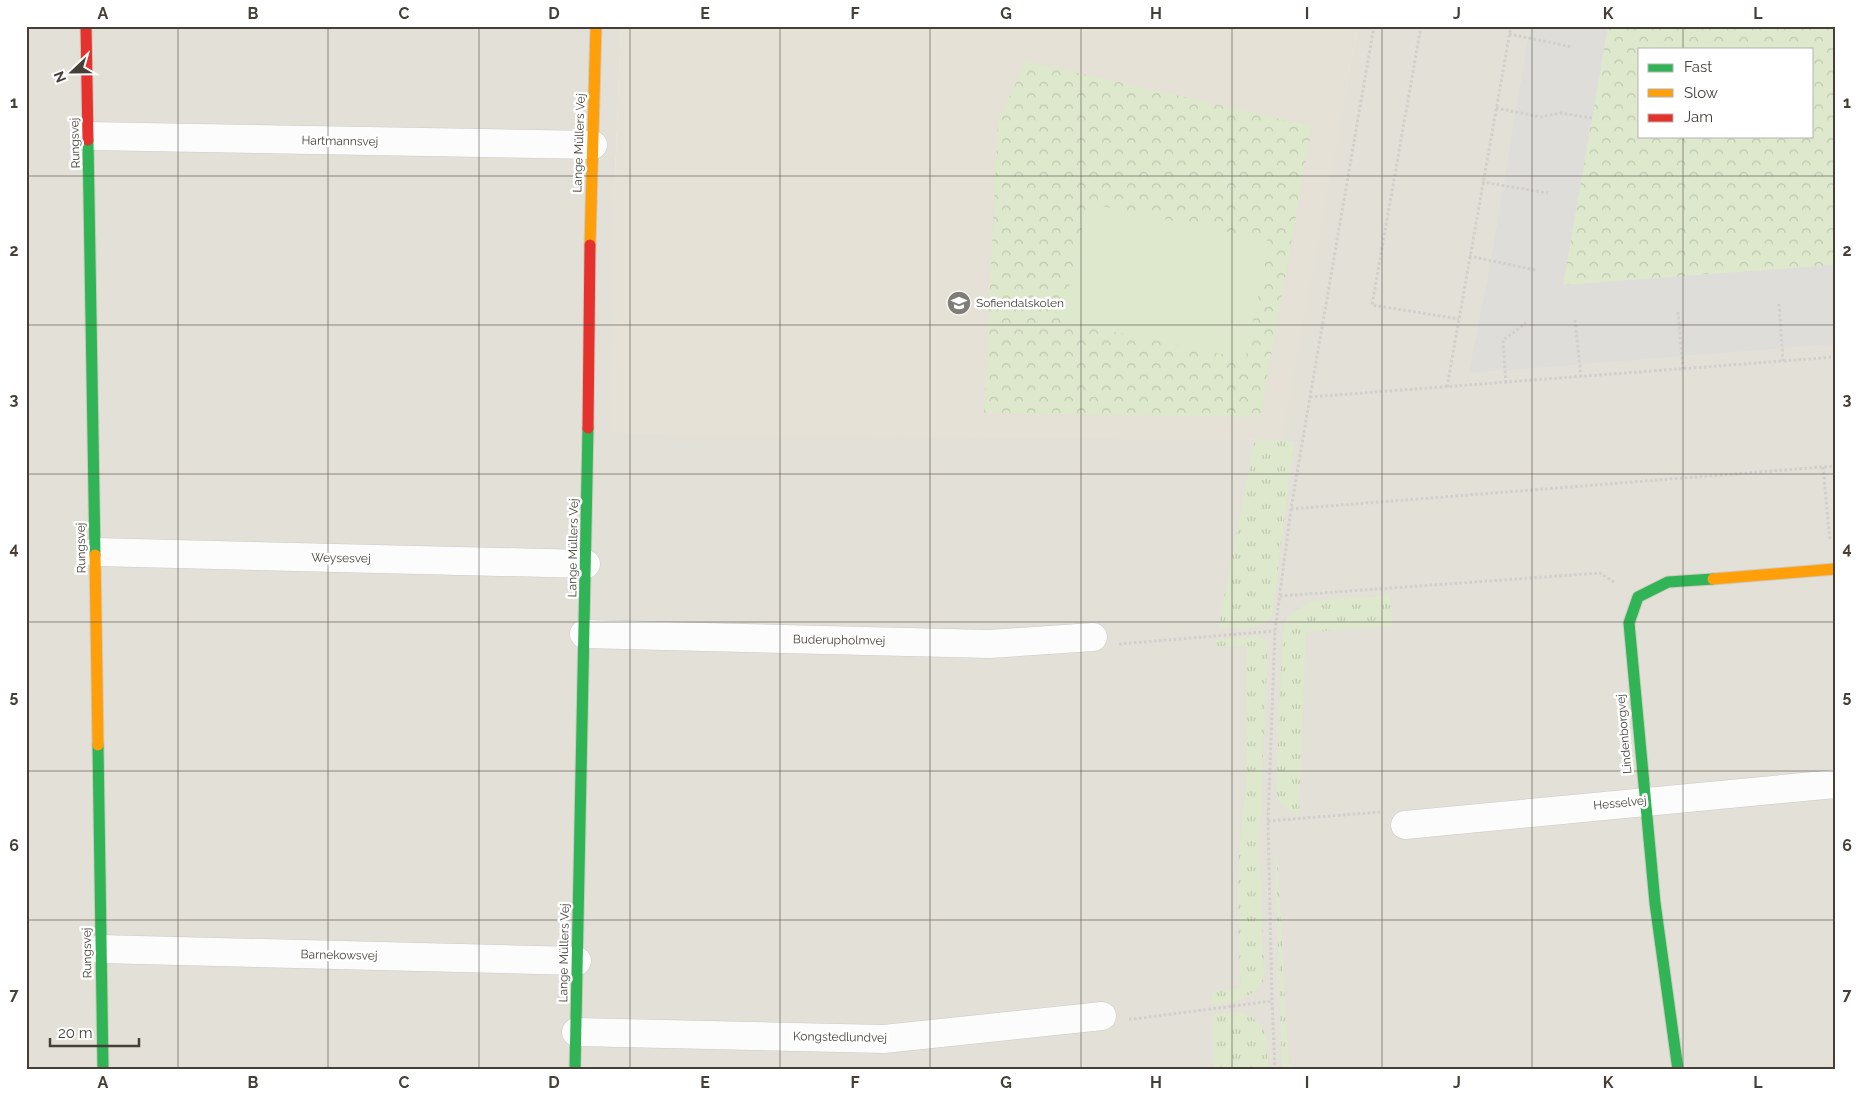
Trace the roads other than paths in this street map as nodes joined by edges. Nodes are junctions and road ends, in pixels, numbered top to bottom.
1 (86, 26) edge
2 (596, 26) edge
3 (88, 136) junction
4 (593, 145) junction
5 (95, 552) junction
6 (586, 564) junction
7 (1834, 569) edge
8 (584, 634) junction
9 (1093, 637) road end
10 (1835, 784) edge
11 (1643, 801) junction
12 (1405, 825) road end
13 (100, 949) junction
14 (578, 961) junction
15 (1102, 1016) road end
16 (576, 1032) junction
17 (103, 1070) edge
18 (575, 1070) edge
19 (1678, 1070) edge

1 - 3 street, Rungsvej
2 - 4 street, Lange Müllers Vej
3 - 4 street, Hartmannsvej
3 - 5 street, Rungsvej
4 - 6 street, Lange Müllers Vej
5 - 6 street, Weysesvej
5 - 13 street, Rungsvej
6 - 8 street, Lange Müllers Vej
7 - 11 street, Lindenborgvej
8 - 9 street, Buderupholmvej
8 - 14 street, Lange Müllers Vej
10 - 11 street, Hesselvej
11 - 12 street, Hesselvej
11 - 19 street, Lindenborgvej
13 - 14 street, Barnekowsvej
13 - 17 street, Rungsvej
14 - 16 street, Lange Müllers Vej
15 - 16 street, Kongstedlundvej
16 - 18 street, Lange Müllers Vej

